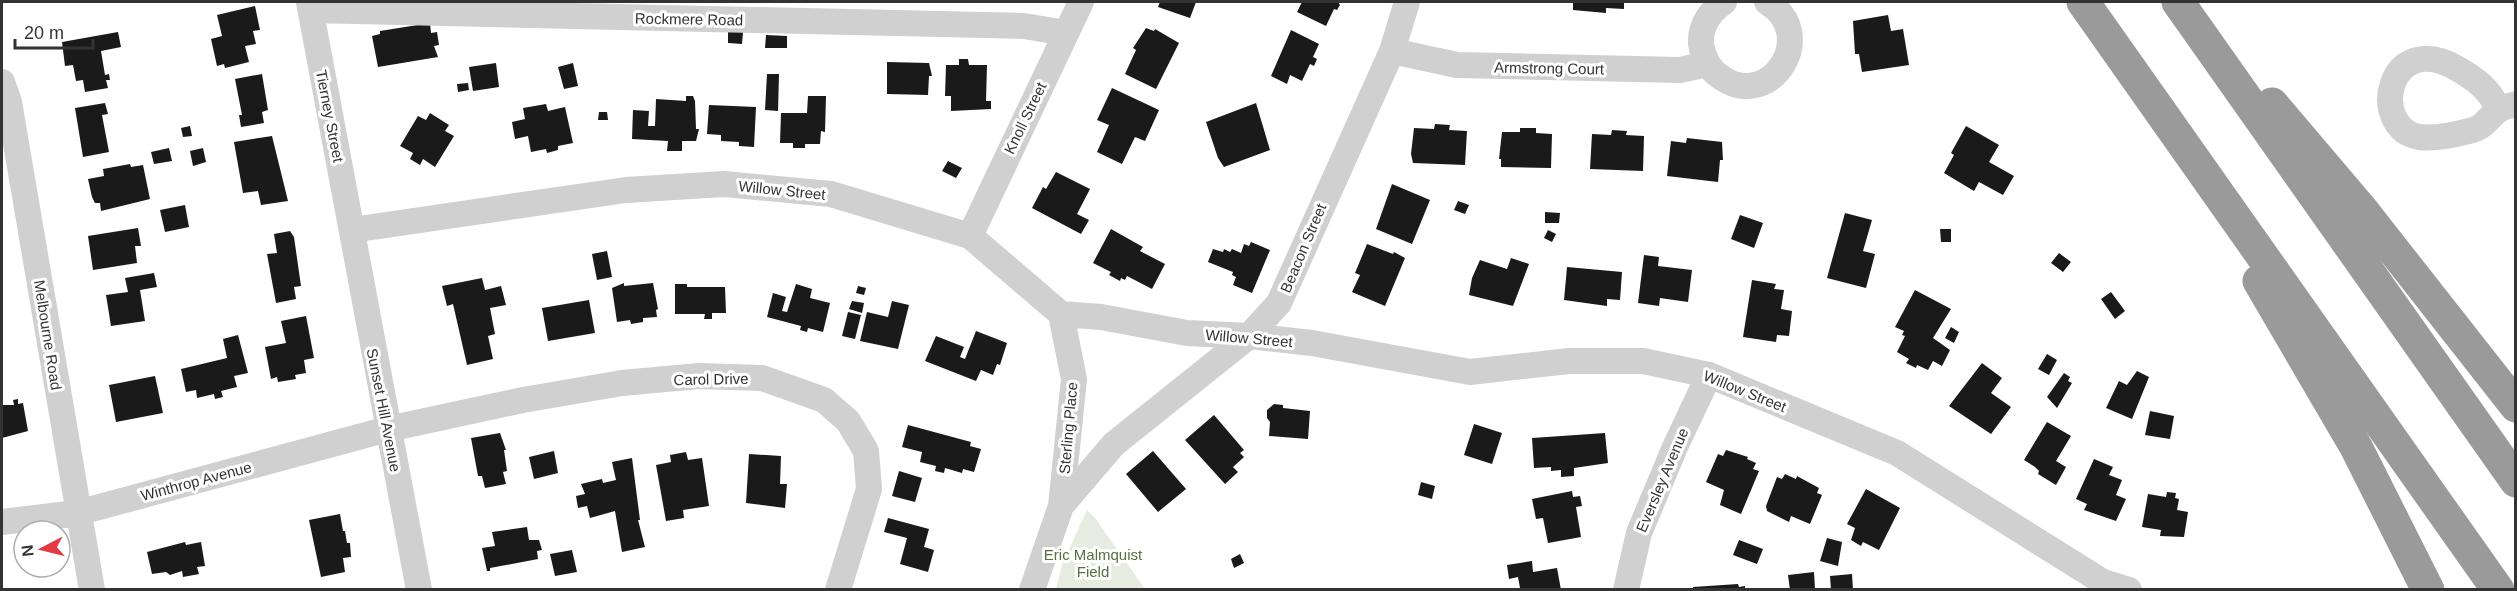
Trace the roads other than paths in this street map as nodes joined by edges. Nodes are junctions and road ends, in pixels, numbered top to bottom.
1 (1081, 2) edge
2 (1407, 2) edge
3 (1725, 2) edge
4 (1767, 2) edge
5 (2083, 2) edge
6 (2180, 2) edge
7 (310, 6) edge
8 (1066, 33) junction
9 (1392, 51) junction
10 (1707, 64) junction
11 (2, 82) edge
12 (2185, 145) junction
13 (352, 230) junction
14 (970, 236) junction
15 (1061, 314) junction
16 (1249, 336) junction
17 (1709, 375) junction
18 (2516, 406) edge
19 (388, 429) junction
20 (2516, 480) edge
21 (1061, 506) junction
22 (78, 513) junction
23 (2, 522) edge
24 (92, 590) edge
25 (419, 590) edge
26 (838, 590) edge
27 (1032, 590) edge
28 (1626, 590) edge
29 (2129, 590) edge
30 (2428, 590) edge
31 (2498, 590) edge

1 - 8 street, Knoll Street
2 - 9 street, Beacon Street
3 - 10 street
4 - 10 street
5 - 12 highway
6 - 18 highway
6 - 20 highway
7 - 8 street, Rockmere Road
7 - 13 street, Tierney Street
8 - 14 street, Knoll Street
9 - 10 street, Armstrong Court
9 - 16 street, Beacon Street
11 - 22 street, Melbourne Road
12 - 30 highway
12 - 31 highway
13 - 14 street, Willow Street
13 - 19 street, Sunset Hill Avenue
14 - 15 street, Willow Street
15 - 16 street, Willow Street
15 - 21 street, Sterling Place
16 - 17 street, Willow Street
16 - 21 street, Beacon Street
17 - 28 street, Eversley Avenue
17 - 29 street, Willow Street
19 - 22 street, Winthrop Avenue
19 - 25 street, Sunset Hill Avenue
19 - 26 street, Carol Drive
21 - 27 street, Beacon Street
22 - 23 street, Winthrop Avenue
22 - 24 street, Melbourne Road

